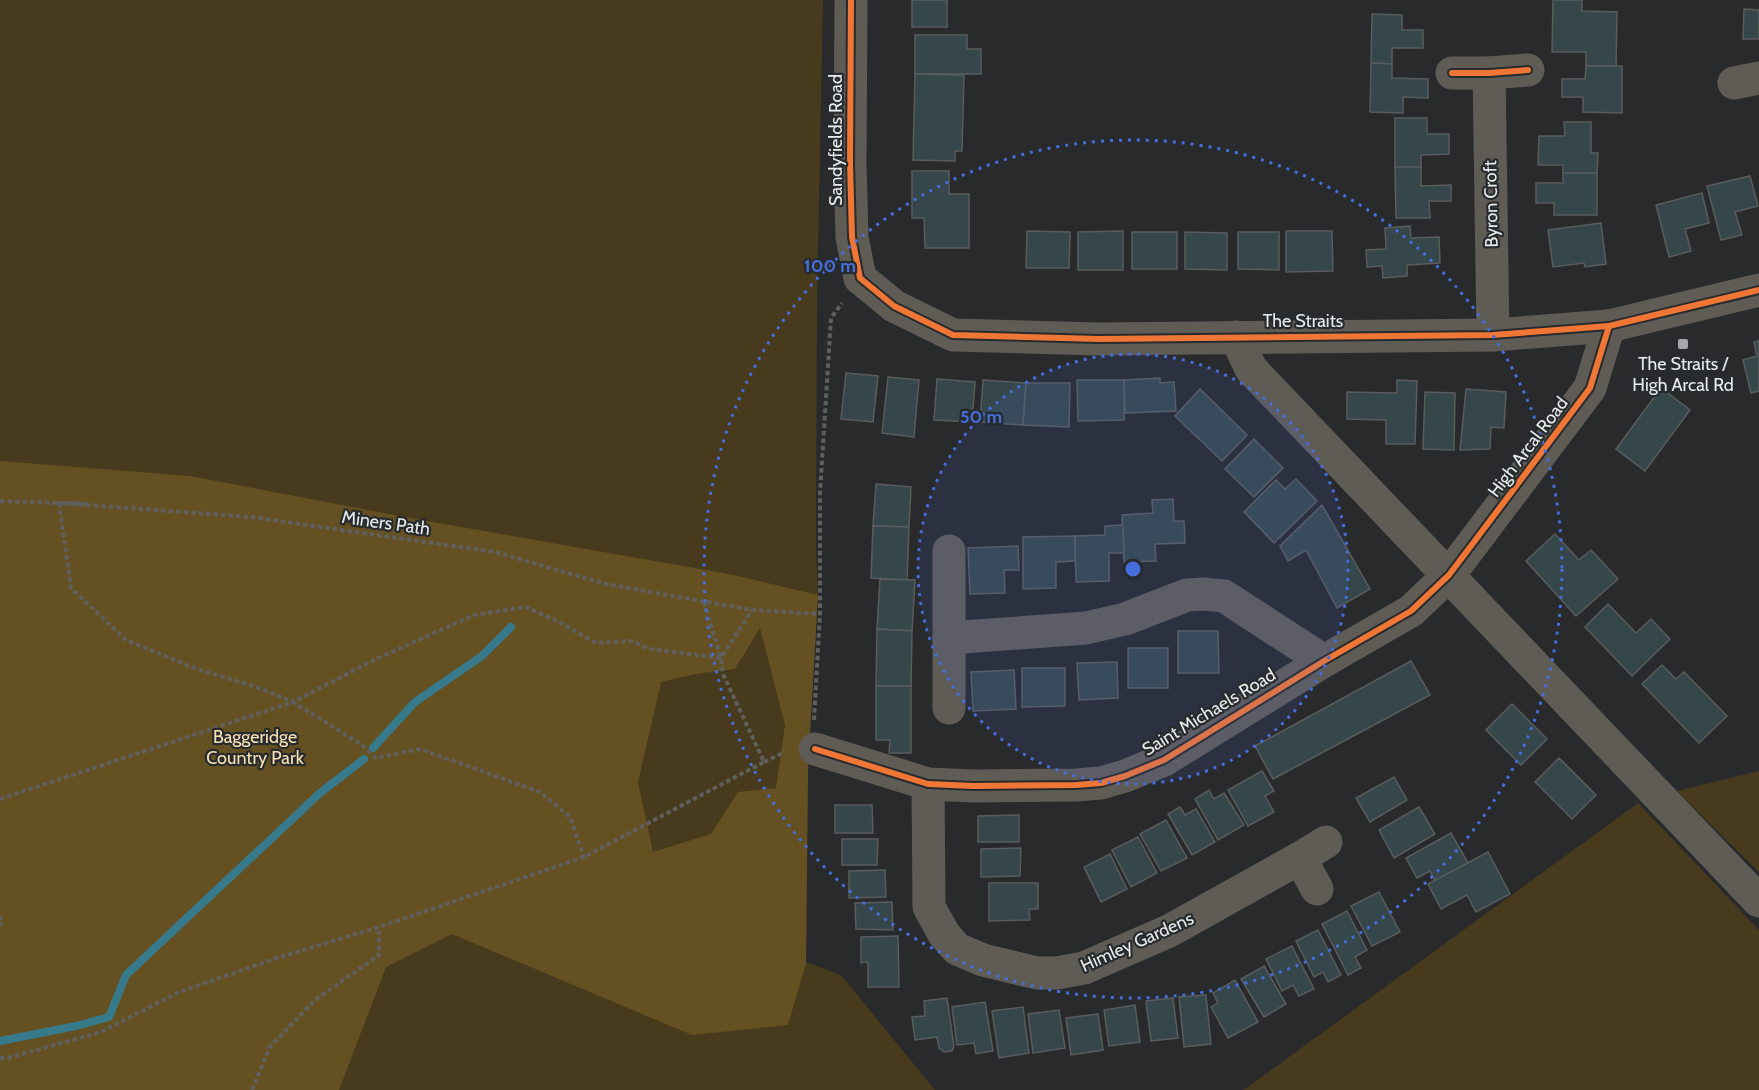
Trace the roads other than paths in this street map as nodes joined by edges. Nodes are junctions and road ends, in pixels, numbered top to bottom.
1 (851, 0) edge
2 (1528, 70) dead end
3 (1452, 73) dead end
4 (1489, 73) junction
5 (860, 278) joint
6 (1759, 290) edge
7 (1609, 326) junction
8 (1493, 335) junction
9 (1236, 337) junction
10 (949, 551) dead end
11 (1449, 575) junction
12 (950, 638) junction
13 (1324, 661) junction
14 (950, 708) dead end
15 (814, 749) road end
16 (928, 784) junction
17 (1317, 890) dead end
18 (1759, 901) edge

1 - 5 street, Sandyfields Road
2 - 4 street
3 - 4 street
4 - 8 street, Byron Croft
5 - 9 street, The Straits
6 - 7 street, The Straits
7 - 8 street, The Straits
7 - 11 street, High Arcal Road
8 - 9 street, The Straits
9 - 11 street
10 - 12 street
11 - 13 street, Saint Michaels Road
11 - 18 street
12 - 13 street
12 - 14 street
13 - 16 street, Saint Michaels Road
15 - 16 street, Saint Michaels Road
16 - 17 street, Himley Gardens

